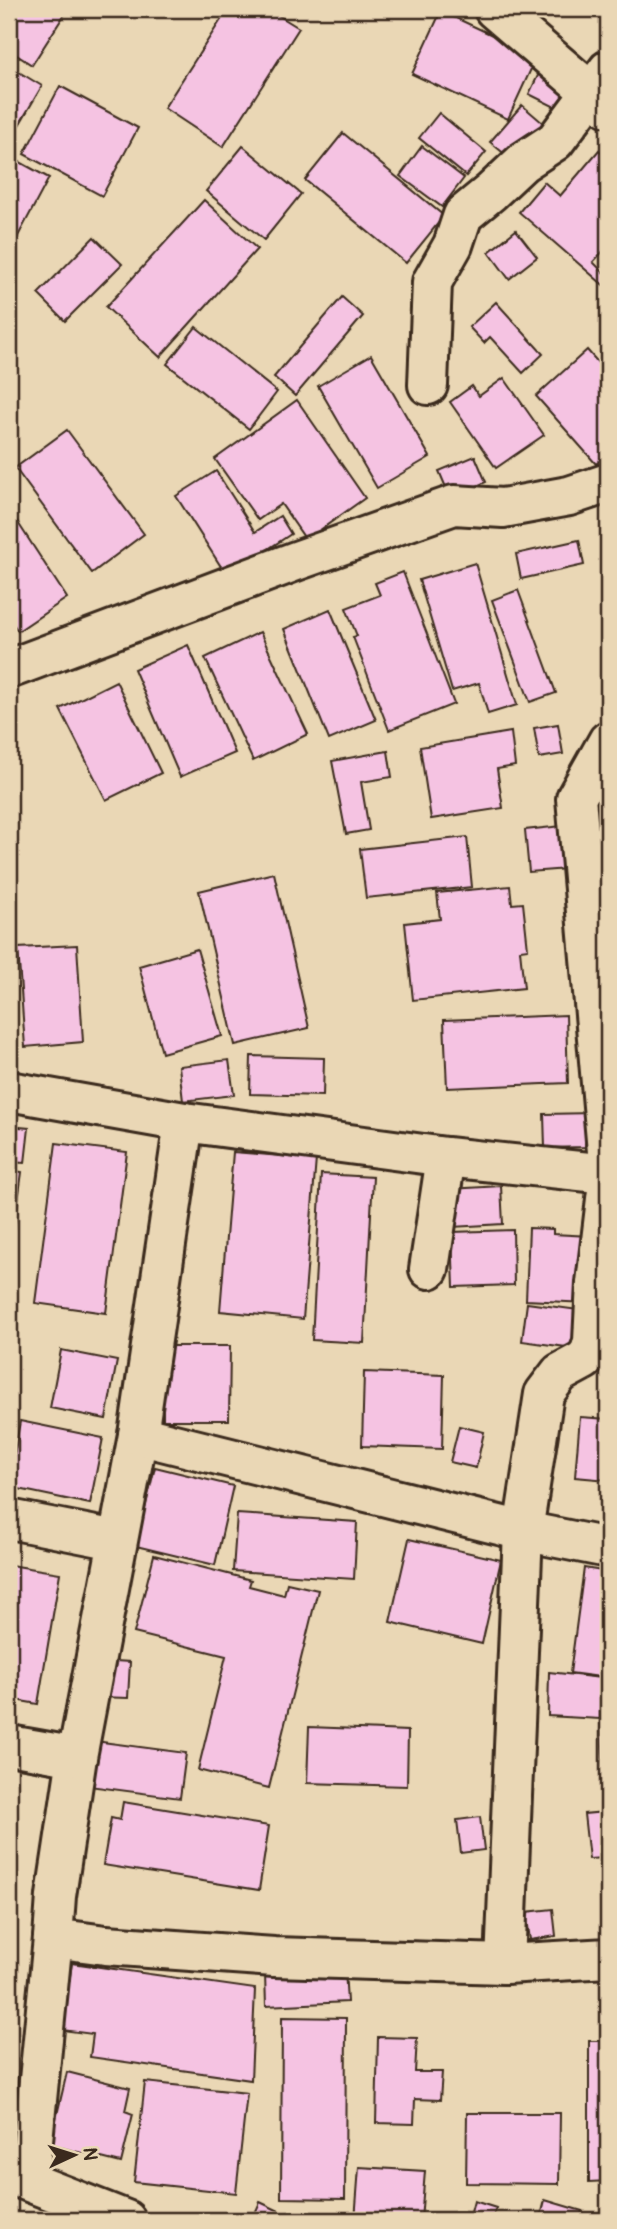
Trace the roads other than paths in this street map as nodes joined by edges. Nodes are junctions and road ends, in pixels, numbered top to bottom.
1 (494, 9) edge
2 (602, 90) edge
3 (428, 385) dead end
4 (608, 483) edge
5 (9, 668) edge
6 (608, 741) edge
7 (9, 1091) edge
8 (184, 1122) junction
9 (446, 1157) junction
10 (608, 1163) edge
11 (608, 1174) edge
12 (608, 1182) edge
13 (429, 1269) dead end
14 (138, 1435) junction
15 (9, 1520) edge
16 (523, 1531) junction
17 (117, 1540) junction
18 (608, 1548) edge
19 (9, 1745) edge
20 (77, 1757) junction
21 (53, 1938) junction
22 (608, 1958) edge
23 (505, 1964) junction
24 (19, 2178) edge
25 (126, 2220) edge

1 - 2 street
2 - 3 street
4 - 5 street
6 - 10 street
7 - 8 street
8 - 9 street
8 - 14 street
9 - 11 street
9 - 13 street
12 - 16 street
14 - 16 street
14 - 17 street
15 - 17 street
16 - 18 street
16 - 23 street
17 - 20 street
19 - 20 street
20 - 21 street
21 - 23 street
21 - 24 street
22 - 23 street
24 - 25 street

